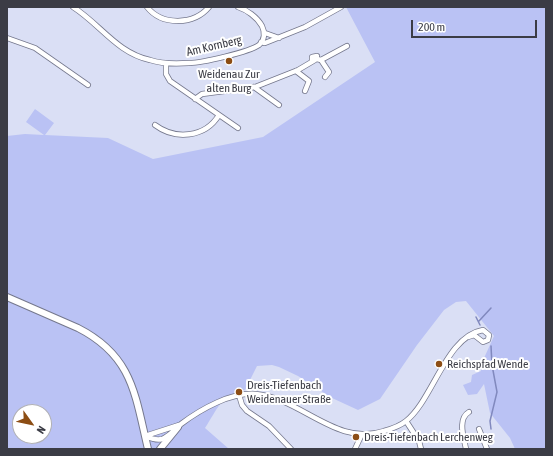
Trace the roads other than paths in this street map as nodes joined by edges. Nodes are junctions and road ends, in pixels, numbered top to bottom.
1 (73, 7) edge
2 (147, 7) edge
3 (209, 7) edge
4 (238, 7) edge
5 (341, 7) edge
6 (265, 33) junction
7 (7, 38) edge
8 (279, 38) junction
9 (262, 42) junction
10 (347, 46) dead end
11 (319, 59) junction
12 (166, 64) junction
13 (296, 71) junction
14 (325, 77) dead end
15 (88, 85) dead end
16 (254, 87) junction
17 (305, 91) dead end
18 (195, 99) junction
19 (279, 105) dead end
20 (219, 115) junction
21 (155, 125) dead end
22 (238, 128) dead end
23 (7, 297) edge
24 (468, 337) dead end
25 (239, 395) junction
26 (469, 412) dead end
27 (406, 421) junction
28 (180, 425) junction
29 (479, 429) dead end
30 (362, 434) junction
31 (145, 436) junction
32 (148, 449) edge
33 (160, 449) edge
34 (291, 449) edge
35 (355, 449) edge
36 (421, 449) edge
37 (466, 449) edge
38 (487, 449) edge

1 - 12 street, Am Kornberg
2 - 3 street
4 - 6 street
5 - 8 street, Am Kornberg
6 - 8 street
6 - 9 street
7 - 15 street
8 - 9 street, Am Kornberg
9 - 12 street, Am Kornberg
10 - 11 street
11 - 13 street
11 - 14 street
12 - 18 street
13 - 16 street
13 - 17 street
16 - 18 street
16 - 19 street
18 - 20 street
20 - 21 street
20 - 22 street
23 - 31 street
24 - 27 street
25 - 28 street
25 - 30 street
25 - 34 street
26 - 37 street
27 - 30 street
27 - 36 street
28 - 31 street
28 - 31 street
28 - 33 street
29 - 38 street
30 - 35 street
31 - 32 street

